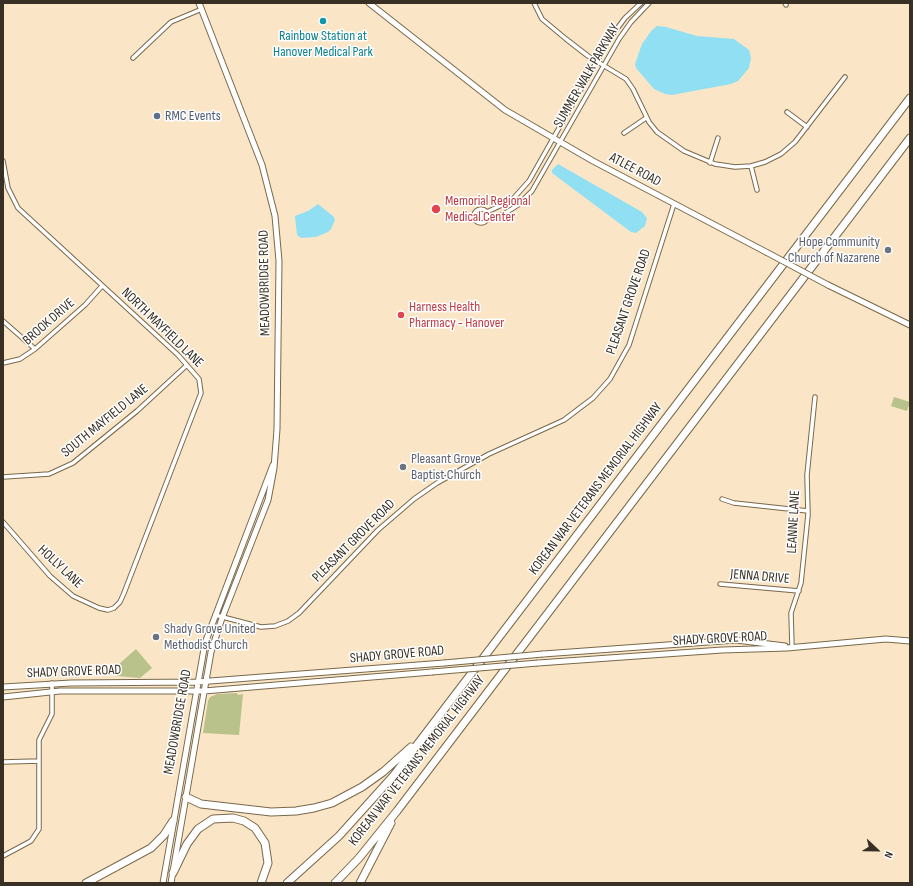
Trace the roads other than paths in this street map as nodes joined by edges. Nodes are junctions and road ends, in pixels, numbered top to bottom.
1 (199, 3) edge
2 (369, 3) edge
3 (534, 3) edge
4 (641, 3) edge
5 (649, 3) edge
6 (202, 9) junction
7 (134, 58) dead end
8 (597, 61) junction
9 (604, 65) junction
10 (844, 77) dead end
11 (910, 98) edge
12 (787, 112) dead end
13 (646, 118) junction
14 (807, 127) junction
15 (624, 133) dead end
16 (718, 138) dead end
17 (910, 138) edge
18 (553, 139) junction
19 (561, 144) junction
20 (3, 161) edge
21 (710, 162) junction
22 (751, 166) junction
23 (757, 190) dead end
24 (674, 204) junction
25 (487, 212) junction
26 (488, 218) junction
27 (102, 286) junction
28 (3, 320) edge
29 (910, 325) edge
30 (35, 349) junction
31 (3, 364) edge
32 (187, 365) junction
33 (815, 397) dead end
34 (276, 457) junction
35 (3, 477) edge
36 (722, 499) dead end
37 (808, 511) junction
38 (3, 522) edge
39 (720, 584) dead end
40 (799, 591) junction
41 (114, 608) joint
42 (214, 615) junction
43 (222, 618) junction
44 (910, 640) edge
45 (792, 647) junction
46 (625, 648) junction
47 (626, 657) junction
48 (197, 682) junction
49 (206, 682) junction
50 (52, 683) junction
51 (3, 687) edge
52 (195, 691) junction
53 (204, 691) junction
54 (52, 692) junction
55 (3, 697) edge
56 (424, 736) junction
57 (39, 761) junction
58 (3, 762) edge
59 (186, 797) junction
60 (401, 806) junction
61 (173, 821) junction
62 (3, 856) edge
63 (173, 872) junction
64 (86, 883) edge
65 (162, 883) edge
66 (171, 883) edge
67 (261, 883) edge
68 (287, 883) edge
69 (335, 883) edge
70 (360, 883) edge

1 - 6 main road, MEADOWBRIDGE ROAD
2 - 18 main road, ATLEE ROAD
3 - 8 street
4 - 8 street, SUMMER WALK PARKWAY
5 - 9 street, SUMMER WALK PARKWAY
6 - 7 street
6 - 34 main road, MEADOWBRIDGE ROAD
8 - 9 street
8 - 18 street, SUMMER WALK PARKWAY
9 - 13 street
9 - 19 street, SUMMER WALK PARKWAY
10 - 14 street
11 - 56 highway, KOREAN WAR VETERANS MEMORIAL HIGHWAY
12 - 14 street
13 - 15 street
13 - 21 street
14 - 22 street
16 - 21 street
17 - 60 highway, KOREAN WAR VETERANS MEMORIAL HIGHWAY
18 - 19 main road, ATLEE ROAD
18 - 25 street, SUMMER WALK PARKWAY
19 - 24 main road, ATLEE ROAD
19 - 26 street, SUMMER WALK PARKWAY
20 - 27 street, NORTH MAYFIELD LANE
21 - 22 street
22 - 23 street
24 - 29 main road, ATLEE ROAD, bridge
24 - 43 street, PLEASANT GROVE ROAD
25 - 26 street
25 - 26 street
27 - 30 street, BROOK DRIVE
27 - 32 street, NORTH MAYFIELD LANE
28 - 30 street
30 - 31 street, BROOK DRIVE
32 - 35 street, SOUTH MAYFIELD LANE
32 - 41 street, NORTH MAYFIELD LANE
33 - 37 street, LEANNE LANE
34 - 42 main road, MEADOWBRIDGE ROAD
34 - 43 main road, MEADOWBRIDGE ROAD
36 - 37 street
37 - 40 street, LEANNE LANE
38 - 41 street, HOLLY LANE
39 - 40 street, JENNA DRIVE
40 - 45 street, LEANNE LANE
42 - 43 street, PLEASANT GROVE ROAD
42 - 48 main road, MEADOWBRIDGE ROAD
43 - 49 main road, MEADOWBRIDGE ROAD
44 - 45 main road, SHADY GROVE ROAD
45 - 46 main road, SHADY GROVE ROAD
45 - 47 main road, SHADY GROVE ROAD
46 - 47 main road
46 - 49 main road, SHADY GROVE ROAD, bridge
47 - 53 main road, SHADY GROVE ROAD, bridge
48 - 49 main road, SHADY GROVE ROAD
48 - 50 main road, SHADY GROVE ROAD
48 - 52 main road, MEADOWBRIDGE ROAD
49 - 53 main road, MEADOWBRIDGE ROAD
50 - 51 main road, SHADY GROVE ROAD
50 - 54 street
52 - 53 main road, SHADY GROVE ROAD
52 - 54 main road, SHADY GROVE ROAD
52 - 61 main road, MEADOWBRIDGE ROAD
53 - 59 main road, MEADOWBRIDGE ROAD
54 - 55 main road, SHADY GROVE ROAD
54 - 57 street
56 - 59 highway
56 - 68 highway, KOREAN WAR VETERANS MEMORIAL HIGHWAY
57 - 58 street
57 - 62 street
59 - 63 main road, MEADOWBRIDGE ROAD
60 - 69 highway, KOREAN WAR VETERANS MEMORIAL HIGHWAY
60 - 70 highway
61 - 64 highway
61 - 65 main road, MEADOWBRIDGE ROAD
63 - 66 main road, MEADOWBRIDGE ROAD
63 - 67 highway

